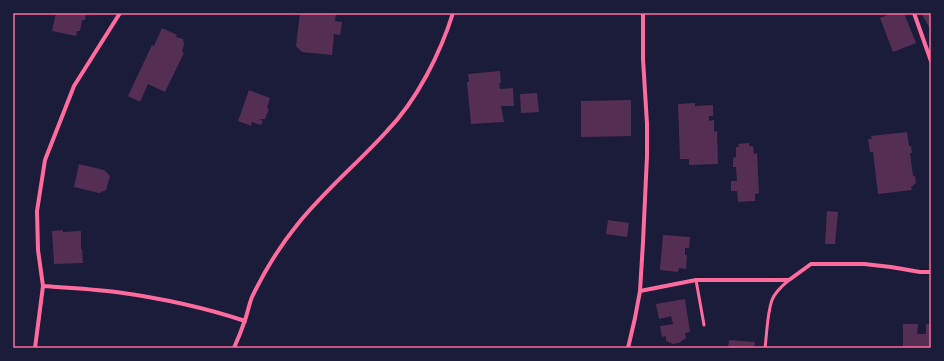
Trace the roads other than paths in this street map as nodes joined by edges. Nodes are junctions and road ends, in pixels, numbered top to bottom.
1 (120, 13) edge
2 (453, 13) edge
3 (643, 13) edge
4 (914, 13) edge
5 (931, 61) edge
6 (931, 272) edge
7 (696, 280) junction
8 (789, 280) junction
9 (43, 286) junction
10 (640, 292) junction
11 (245, 321) junction
12 (704, 325) dead end
13 (35, 348) edge
14 (234, 348) edge
15 (628, 348) edge
16 (766, 348) edge

1 - 9 street
2 - 11 street
3 - 10 street
4 - 5 street
6 - 8 street
7 - 8 street
7 - 10 street
7 - 12 lane
8 - 16 lane
9 - 11 street
9 - 13 street
10 - 15 street
11 - 14 street

